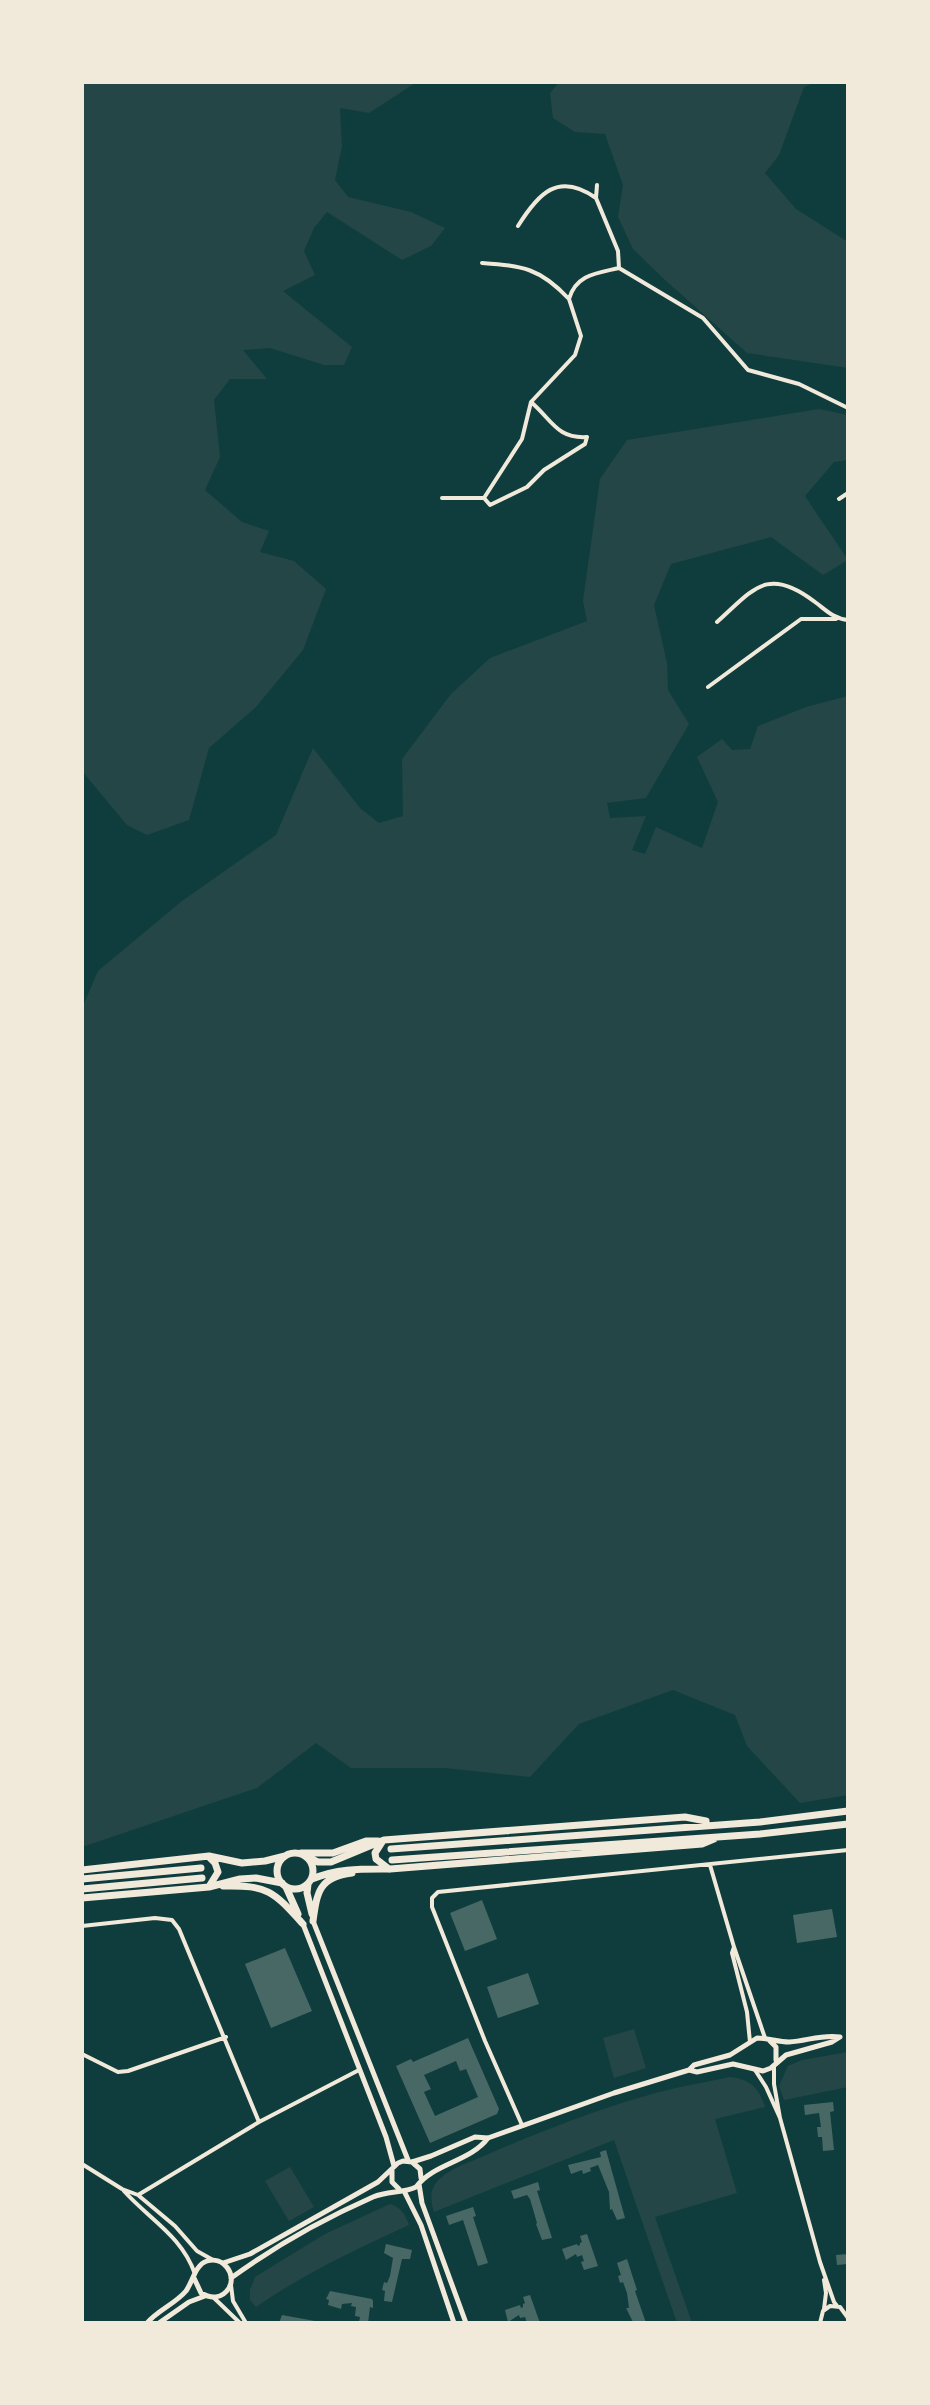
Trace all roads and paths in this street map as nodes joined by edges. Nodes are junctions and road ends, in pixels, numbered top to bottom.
1 (597, 185) dead end
2 (596, 198) junction
3 (518, 226) dead end
4 (482, 263) dead end
5 (619, 268) junction
6 (569, 299) junction
7 (531, 402) junction
8 (848, 408) edge
9 (848, 493) edge
10 (442, 498) dead end
11 (484, 498) junction
12 (839, 499) dead end
13 (838, 619) junction
14 (848, 620) edge
15 (717, 622) dead end
16 (708, 687) dead end
17 (848, 1811) edge
18 (716, 1824) junction
19 (848, 1824) edge
20 (384, 1840) junction
21 (391, 1849) dead end
22 (848, 1850) edge
23 (296, 1853) junction
24 (209, 1856) junction
25 (285, 1856) junction
26 (307, 1857) junction
27 (709, 1864) junction
28 (391, 1865) junction
29 (201, 1868) dead end
30 (82, 1870) edge
31 (202, 1878) dead end
32 (82, 1879) edge
33 (310, 1881) junction
34 (284, 1885) junction
35 (209, 1887) junction
36 (82, 1889) edge
37 (82, 1898) edge
38 (313, 1921) junction
39 (303, 1924) junction
40 (82, 1926) edge
41 (734, 1947) junction
42 (848, 2036) edge
43 (226, 2037) junction
44 (840, 2037) junction
45 (767, 2039) junction
46 (748, 2044) junction
47 (82, 2054) edge
48 (775, 2063) junction
49 (752, 2068) junction
50 (359, 2070) junction
51 (689, 2070) junction
52 (780, 2118) junction
53 (259, 2122) junction
54 (522, 2125) junction
55 (488, 2138) junction
56 (410, 2161) junction
57 (82, 2164) edge
58 (393, 2168) junction
59 (420, 2181) junction
60 (122, 2189) junction
61 (402, 2190) junction
62 (138, 2195) junction
63 (213, 2260) junction
64 (820, 2262) junction
65 (223, 2263) junction
66 (194, 2276) junction
67 (231, 2280) junction
68 (210, 2297) junction
69 (837, 2306) junction
70 (824, 2309) junction
71 (848, 2318) edge
72 (818, 2322) edge
73 (147, 2323) edge
74 (159, 2323) edge
75 (240, 2323) edge
76 (246, 2323) edge
77 (454, 2323) edge
78 (466, 2323) edge

1 - 2 street
2 - 3 street
2 - 5 street
4 - 6 street
5 - 6 street
5 - 8 street
6 - 7 street
7 - 11 street
7 - 11 street
9 - 12 street
10 - 11 street
13 - 14 street
13 - 15 street
13 - 16 street
17 - 18 highway
18 - 20 highway
18 - 21 highway
19 - 28 highway
20 - 23 highway
20 - 26 highway
20 - 28 highway
22 - 27 street
23 - 25 highway
23 - 26 highway
24 - 25 highway
24 - 30 highway
24 - 35 highway
25 - 34 highway
26 - 33 highway
27 - 41 street
27 - 54 street
28 - 33 highway
28 - 38 highway
29 - 32 highway
31 - 36 highway
33 - 34 highway
33 - 38 highway
34 - 35 highway
34 - 39 highway
35 - 37 highway
35 - 39 highway
38 - 56 street
39 - 50 street
40 - 43 street
41 - 45 street
41 - 46 street
42 - 44 street
43 - 47 street
43 - 53 street
44 - 45 street
44 - 48 street
45 - 46 street
45 - 48 street
46 - 49 street
46 - 51 street
48 - 49 street
48 - 52 street
49 - 51 street
49 - 52 street
50 - 53 street
50 - 58 street
51 - 54 street
52 - 64 street
53 - 62 street
54 - 55 street
55 - 56 street
55 - 59 street
56 - 58 street
56 - 59 street
57 - 60 street
58 - 61 street
58 - 65 street
59 - 61 street
59 - 78 street
60 - 62 street
60 - 66 street
61 - 67 street
61 - 77 street
62 - 63 street
63 - 65 street
63 - 66 street
64 - 69 street
64 - 70 street
65 - 67 street
66 - 68 street
66 - 73 street
67 - 68 street
67 - 76 street
68 - 74 street
68 - 75 street
69 - 70 street
69 - 71 street
70 - 72 street

